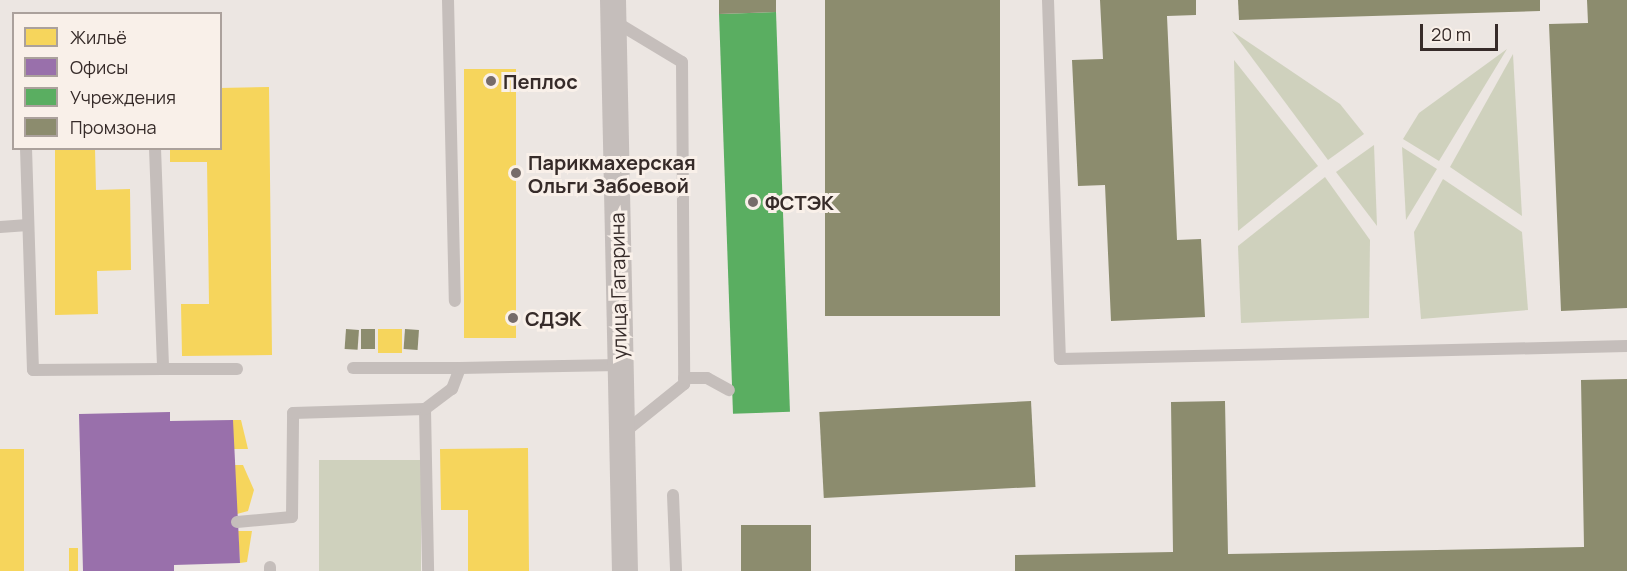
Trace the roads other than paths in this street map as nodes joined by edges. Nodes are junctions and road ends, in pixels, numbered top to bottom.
1 (448, 0) edge
2 (1048, 0) edge
3 (614, 11) edge
4 (26, 150) edge
5 (155, 150) edge
6 (28, 225) junction
7 (0, 227) edge
8 (455, 301) dead end
9 (1627, 346) edge
10 (619, 364) junction
11 (352, 368) dead end
12 (460, 368) junction
13 (163, 369) junction
14 (237, 369) dead end
15 (684, 378) junction
16 (729, 390) dead end
17 (425, 410) junction
18 (621, 435) junction
19 (673, 495) dead end
20 (237, 522) dead end
21 (428, 571) edge
22 (625, 571) edge
23 (676, 571) edge

1 - 8 lane
2 - 9 lane
3 - 10 street, улица Гагарина
3 - 15 lane
4 - 6 lane
5 - 13 lane
6 - 7 lane
6 - 13 lane
10 - 12 lane
10 - 18 street, улица Гагарина
11 - 12 lane
12 - 17 lane
13 - 14 lane
15 - 16 lane
15 - 18 lane
17 - 20 lane
17 - 21 lane
18 - 22 street, улица Гагарина
19 - 23 lane

